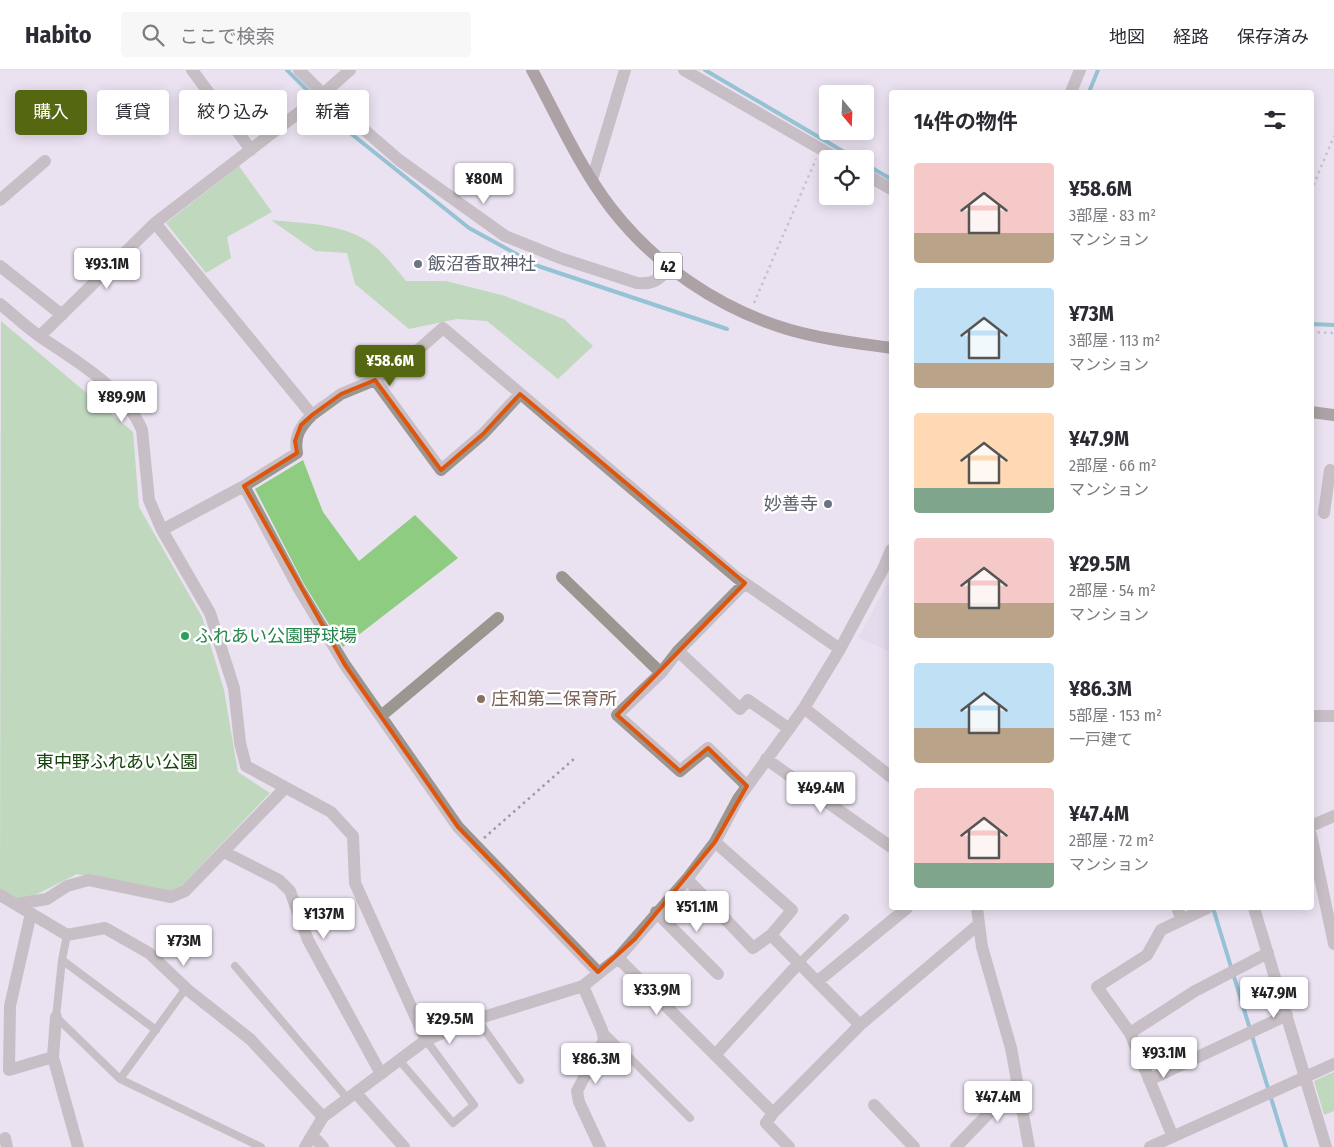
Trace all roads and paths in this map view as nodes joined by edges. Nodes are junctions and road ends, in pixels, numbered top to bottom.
1 (192, 70) edge
2 (299, 70) edge
3 (350, 70) edge
4 (532, 70) edge
5 (625, 70) edge
6 (684, 70) edge
7 (1080, 70) edge
8 (319, 90) edge
9 (328, 90) edge
10 (1072, 90) edge
11 (297, 114) edge
12 (369, 134) edge
13 (1334, 136) edge
14 (821, 149) joint
15 (251, 150) junction
16 (44, 161) dead end
17 (874, 179) edge
18 (592, 180) junction
19 (1314, 184) edge
20 (889, 188) edge
21 (0, 200) edge
22 (155, 224) junction
23 (0, 266) edge
24 (670, 268) junction
25 (0, 304) edge
26 (62, 315) junction
27 (751, 316) junction
28 (1314, 332) edge
29 (1334, 333) edge
30 (40, 336) junction
31 (889, 348) edge
32 (375, 380) junction
33 (520, 394) junction
34 (1314, 412) edge
35 (1334, 414) edge
36 (312, 415) junction
37 (1330, 470) dead end
38 (244, 486) junction
39 (1330, 498) edge
40 (1324, 513) dead end
41 (162, 530) junction
42 (889, 555) edge
43 (562, 576) dead end
44 (745, 583) junction
45 (498, 618) dead end
46 (840, 649) junction
47 (678, 652) junction
48 (661, 673) junction
49 (804, 708) junction
50 (381, 716) junction
51 (1314, 716) edge
52 (1334, 716) edge
53 (788, 728) junction
54 (574, 758) dead end
55 (766, 759) junction
56 (889, 775) edge
57 (747, 786) junction
58 (285, 788) junction
59 (1334, 816) edge
60 (1314, 825) edge
61 (715, 842) junction
62 (475, 845) junction
63 (889, 845) edge
64 (1314, 849) edge
65 (224, 852) junction
66 (687, 879) junction
67 (0, 895) edge
68 (17, 904) junction
69 (905, 910) edge
70 (977, 910) edge
71 (1178, 910) edge
72 (1203, 910) edge
73 (1255, 910) edge
74 (656, 912) junction
75 (31, 913) junction
76 (845, 918) dead end
77 (1182, 920) junction
78 (979, 924) junction
79 (67, 935) junction
80 (771, 935) junction
81 (1334, 944) edge
82 (1268, 953) junction
83 (618, 958) junction
84 (62, 960) junction
85 (800, 962) junction
86 (235, 966) dead end
87 (598, 972) junction
88 (718, 974) dead end
89 (818, 981) junction
90 (583, 986) junction
91 (186, 988) junction
92 (1287, 1015) junction
93 (56, 1017) junction
94 (477, 1020) junction
95 (860, 1025) junction
96 (156, 1030) junction
97 (602, 1030) junction
98 (1130, 1033) junction
99 (426, 1040) junction
100 (715, 1056) junction
101 (53, 1057) junction
102 (399, 1060) junction
103 (1334, 1064) edge
104 (381, 1074) junction
105 (1306, 1078) junction
106 (120, 1080) junction
107 (520, 1080) dead end
108 (1150, 1080) junction
109 (1017, 1084) junction
110 (352, 1096) junction
111 (874, 1105) dead end
112 (772, 1113) junction
113 (324, 1116) junction
114 (690, 1118) dead end
115 (313, 1136) junction
116 (1173, 1137) junction
117 (959, 1146) edge
118 (1324, 1146) edge
119 (78, 1147) edge
120 (261, 1147) edge
121 (305, 1147) edge
122 (323, 1147) edge
123 (404, 1147) edge
124 (600, 1147) edge
125 (789, 1147) edge
126 (914, 1147) edge
127 (1029, 1147) edge
128 (1150, 1147) edge

1 - 15 street
2 - 8 street
3 - 9 street
4 - 18 main road, 42
5 - 18 street
6 - 14 street
7 - 10 street
11 - 15 street
12 - 24 street
13 - 19 path
14 - 27 path
15 - 22 street
16 - 21 street
17 - 20 street
18 - 24 main road, 42
22 - 26 street
22 - 36 street
23 - 26 street
24 - 27 main road, 42
25 - 30 street
26 - 30 street
27 - 31 main road, 42
28 - 29 path
30 - 41 street
32 - 33 street
32 - 33 street
32 - 36 street
33 - 44 street
34 - 35 main road
36 - 38 street
37 - 39 street
38 - 41 street
38 - 50 street
39 - 40 street
41 - 58 street
42 - 46 street
43 - 48 street
44 - 46 street
44 - 47 street
45 - 50 street
46 - 49 street
47 - 48 street
47 - 53 street
48 - 57 street
49 - 53 street
49 - 56 street
50 - 62 street
51 - 52 street
53 - 55 street
54 - 62 path
55 - 57 street
55 - 63 street
57 - 61 street
58 - 65 street
58 - 99 street
59 - 60 street
61 - 66 street
61 - 80 street
62 - 87 street
64 - 81 street
65 - 68 street
65 - 104 street
66 - 74 street
66 - 80 street
67 - 68 street
68 - 75 street
69 - 89 street
70 - 78 street
71 - 77 street
72 - 77 street
73 - 82 street
74 - 83 street
74 - 88 street
75 - 79 street
75 - 101 street
76 - 85 lane
77 - 98 street
78 - 95 street
78 - 109 street
79 - 84 lane
79 - 91 street
80 - 85 street
82 - 92 street
82 - 98 street
83 - 87 street
83 - 100 street
84 - 93 lane
84 - 96 lane
85 - 89 street
85 - 100 street
86 - 110 lane
87 - 90 street
89 - 95 street
90 - 94 street
90 - 97 street
91 - 96 lane
91 - 113 street
92 - 105 street
92 - 108 street
93 - 101 street
93 - 106 lane
94 - 99 street
94 - 107 lane
95 - 112 street
96 - 106 lane
97 - 114 lane
97 - 124 street
98 - 108 street
99 - 102 street
99 - 102 lane
100 - 112 street
101 - 119 street
102 - 104 street
103 - 105 street
104 - 110 street
105 - 116 street
105 - 118 street
106 - 120 lane
108 - 116 street
109 - 117 street
109 - 127 street
110 - 113 street
110 - 123 street
111 - 126 street
112 - 125 street
113 - 115 street
115 - 121 street
115 - 122 street
116 - 128 street

